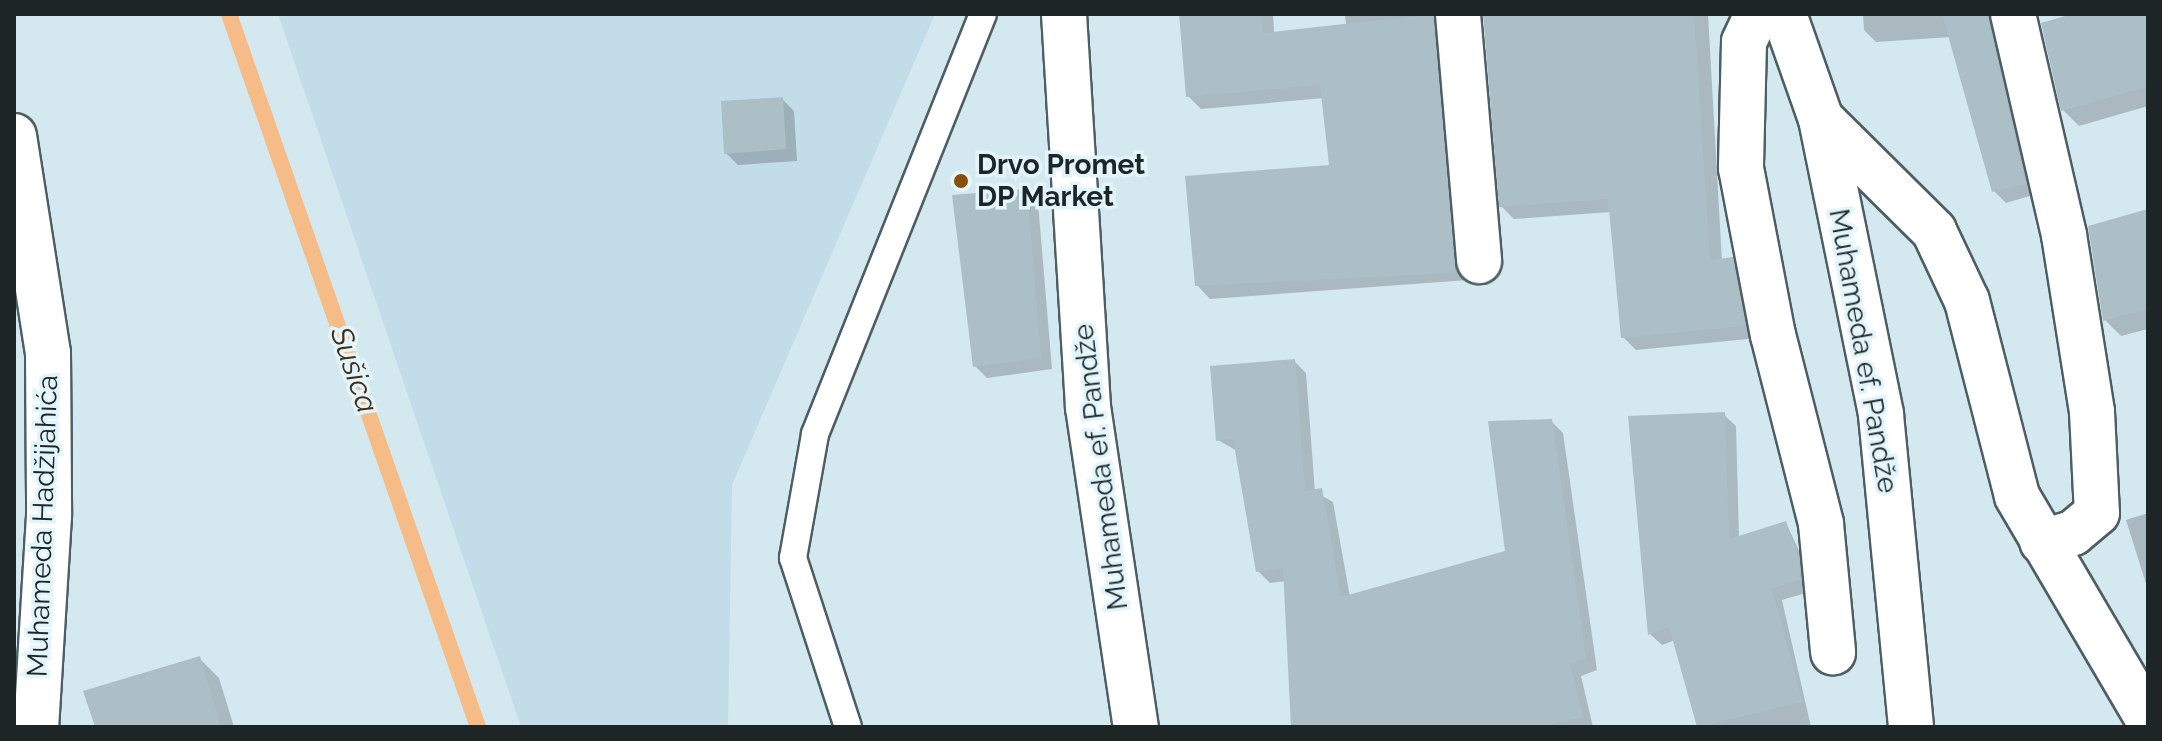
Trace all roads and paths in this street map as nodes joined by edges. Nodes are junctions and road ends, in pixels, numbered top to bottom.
1 (983, 14) edge
2 (1064, 14) edge
3 (1458, 14) edge
4 (1757, 14) edge
5 (1784, 14) edge
6 (2013, 14) edge
7 (1821, 119) junction
8 (14, 136) edge
9 (1479, 261) dead end
10 (2042, 542) junction
11 (1833, 652) dead end
12 (2148, 719) edge
13 (36, 727) edge
14 (848, 727) edge
15 (1136, 727) edge
16 (1911, 727) edge

1 - 14 lane
2 - 15 street, Muhameda ef. Pandže
3 - 9 street
4 - 11 street
5 - 7 street, Muhameda ef. Pandže
6 - 10 street
7 - 10 street, Muhameda ef. Pandže
7 - 16 street, Muhameda ef. Pandže
8 - 13 street, Muhameda Hadžijahića
10 - 12 street, Muhameda ef. Pandže

